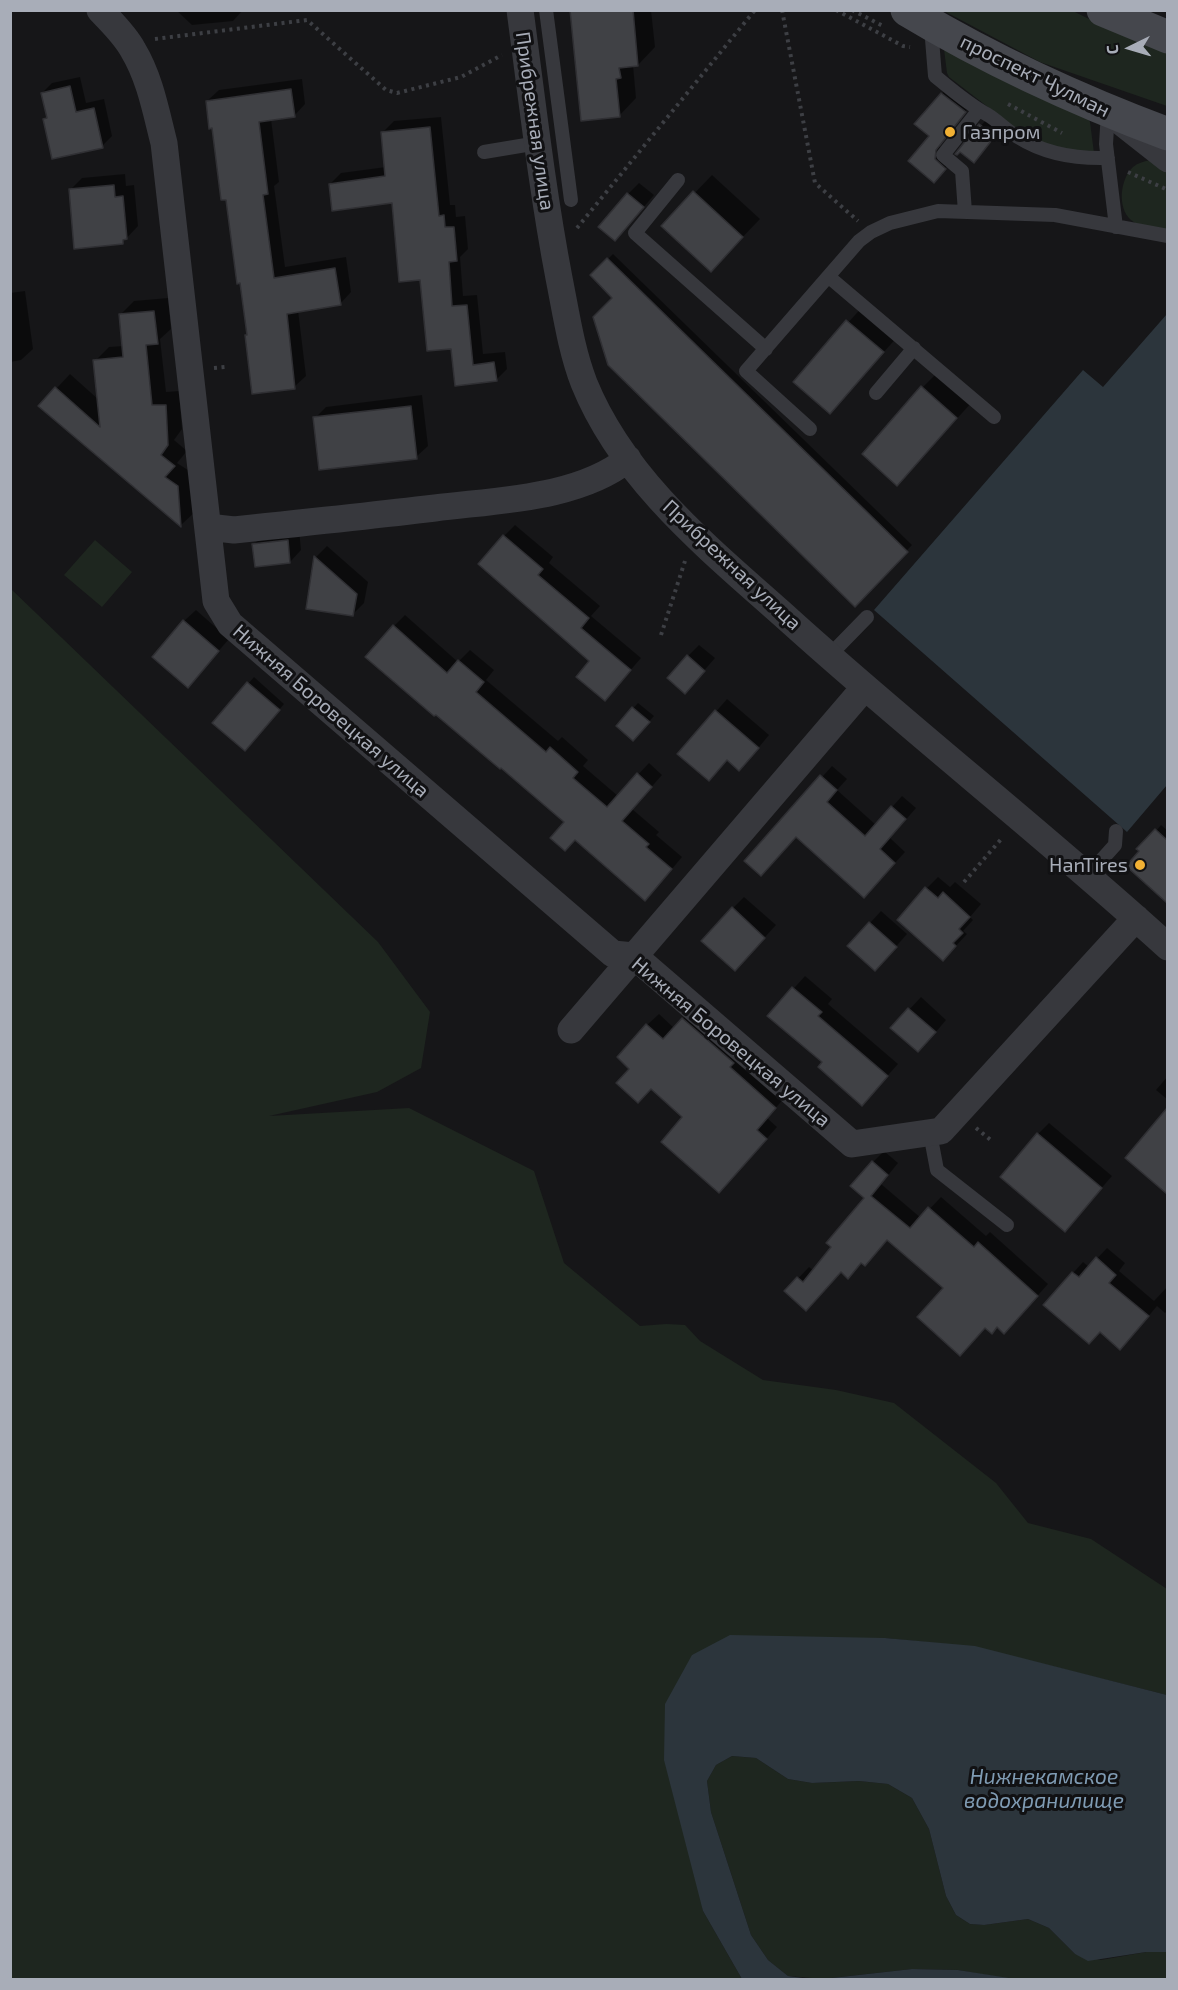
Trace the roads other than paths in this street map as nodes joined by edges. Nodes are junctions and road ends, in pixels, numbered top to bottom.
1 (100, 10) edge
2 (520, 10) edge
3 (546, 10) edge
4 (1103, 10) edge
5 (919, 18) edge
6 (1167, 37) edge
7 (978, 111) junction
8 (1108, 112) junction
9 (1167, 134) edge
10 (538, 143) junction
11 (484, 152) dead end
12 (1108, 158) junction
13 (1167, 159) edge
14 (678, 180) dead end
15 (571, 200) dead end
16 (965, 212) junction
17 (1116, 227) junction
18 (1167, 236) edge
19 (829, 276) junction
20 (914, 348) junction
21 (766, 349) junction
22 (876, 393) dead end
23 (994, 417) dead end
24 (810, 429) dead end
25 (628, 459) junction
26 (208, 527) junction
27 (867, 616) dead end
28 (829, 656) junction
29 (865, 687) junction
30 (1116, 831) dead end
31 (1088, 875) junction
32 (1136, 918) junction
33 (1167, 947) edge
34 (634, 956) junction
35 (571, 1030) dead end
36 (936, 1132) junction
37 (1007, 1225) dead end

1 - 26 street, Нижняя Боровецкая улица
2 - 10 street, Прибрежная улица
3 - 15 lane
4 - 6 main road
5 - 7 lane
5 - 8 main road, проспект Чулман
7 - 12 lane
7 - 16 lane
8 - 9 main road, проспект Чулман
8 - 12 lane
8 - 13 street
10 - 11 lane
10 - 25 street, Прибрежная улица
12 - 17 lane
14 - 21 lane
16 - 17 lane
16 - 19 lane
17 - 18 lane
19 - 20 lane
19 - 21 lane
20 - 22 lane
20 - 23 lane
21 - 24 lane
25 - 26 street
25 - 28 street, Прибрежная улица
26 - 34 street, Нижняя Боровецкая улица
27 - 28 lane
28 - 29 street, Прибрежная улица
29 - 31 street, Прибрежная улица
29 - 34 street
30 - 31 lane
31 - 32 street, Прибрежная улица
32 - 33 street, Прибрежная улица
32 - 36 street
34 - 35 street
34 - 36 street, Нижняя Боровецкая улица
36 - 37 lane

